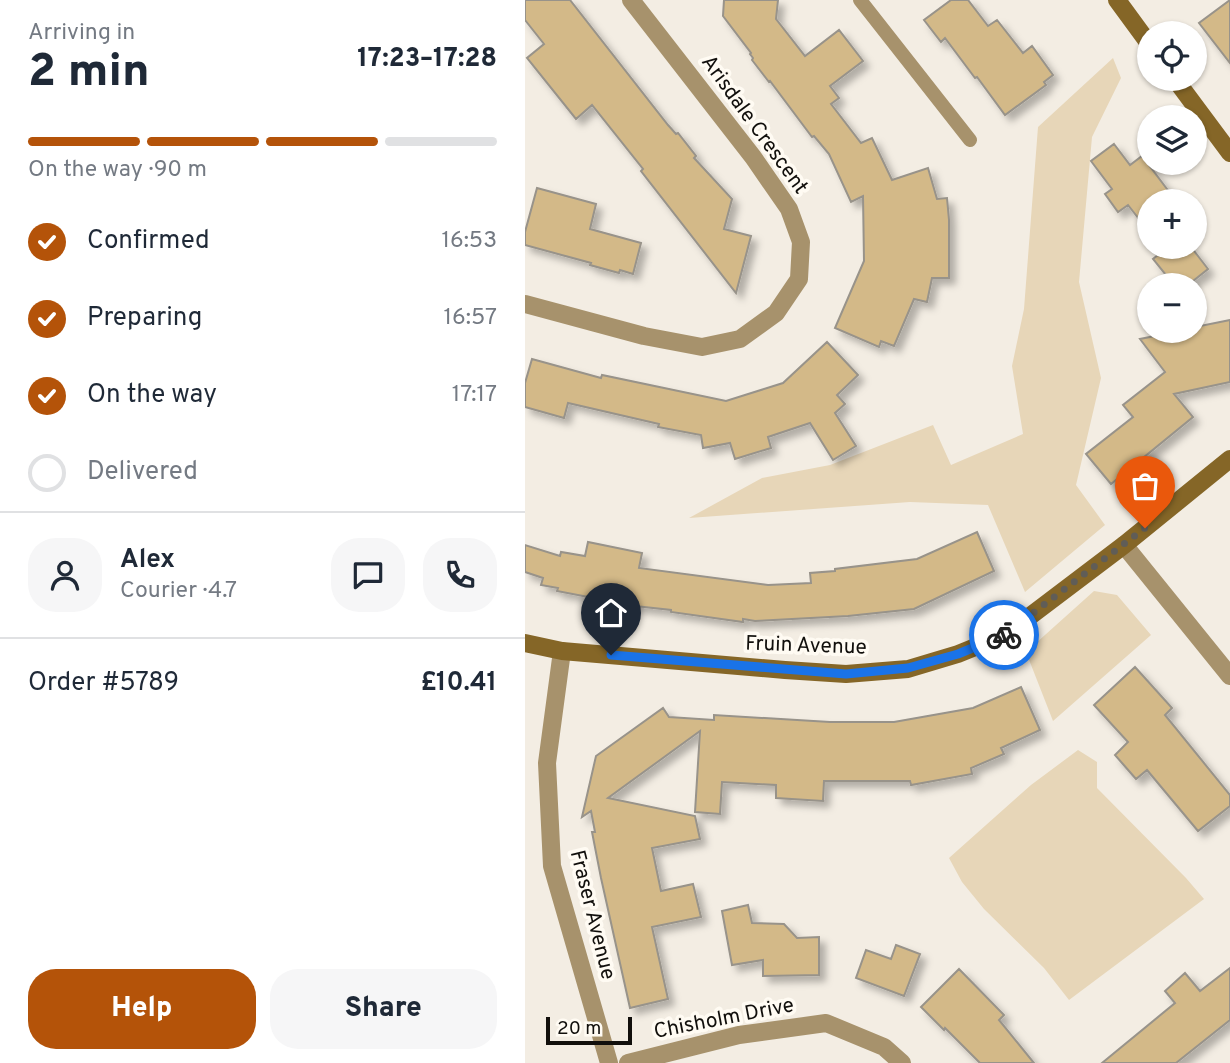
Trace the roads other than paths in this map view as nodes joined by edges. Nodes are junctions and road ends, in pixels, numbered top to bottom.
1 (631, 0) edge
2 (860, 0) edge
3 (1117, 0) edge
4 (1137, 27) edge
5 (1184, 91) edge
6 (970, 140) dead end
7 (1230, 153) edge
8 (525, 304) edge
9 (1230, 459) edge
10 (1124, 545) junction
11 (525, 643) edge
12 (562, 651) junction
13 (1230, 676) edge
14 (609, 1063) edge
15 (628, 1063) edge
16 (902, 1063) edge

1 - 8 street, Arisdale Crescent
2 - 6 lane
3 - 4 street
5 - 7 street
9 - 10 street, Fruin Avenue
10 - 12 street, Fruin Avenue
10 - 13 street
11 - 12 street, Fruin Avenue
12 - 14 street, Fraser Avenue
15 - 16 street, Chisholm Drive

